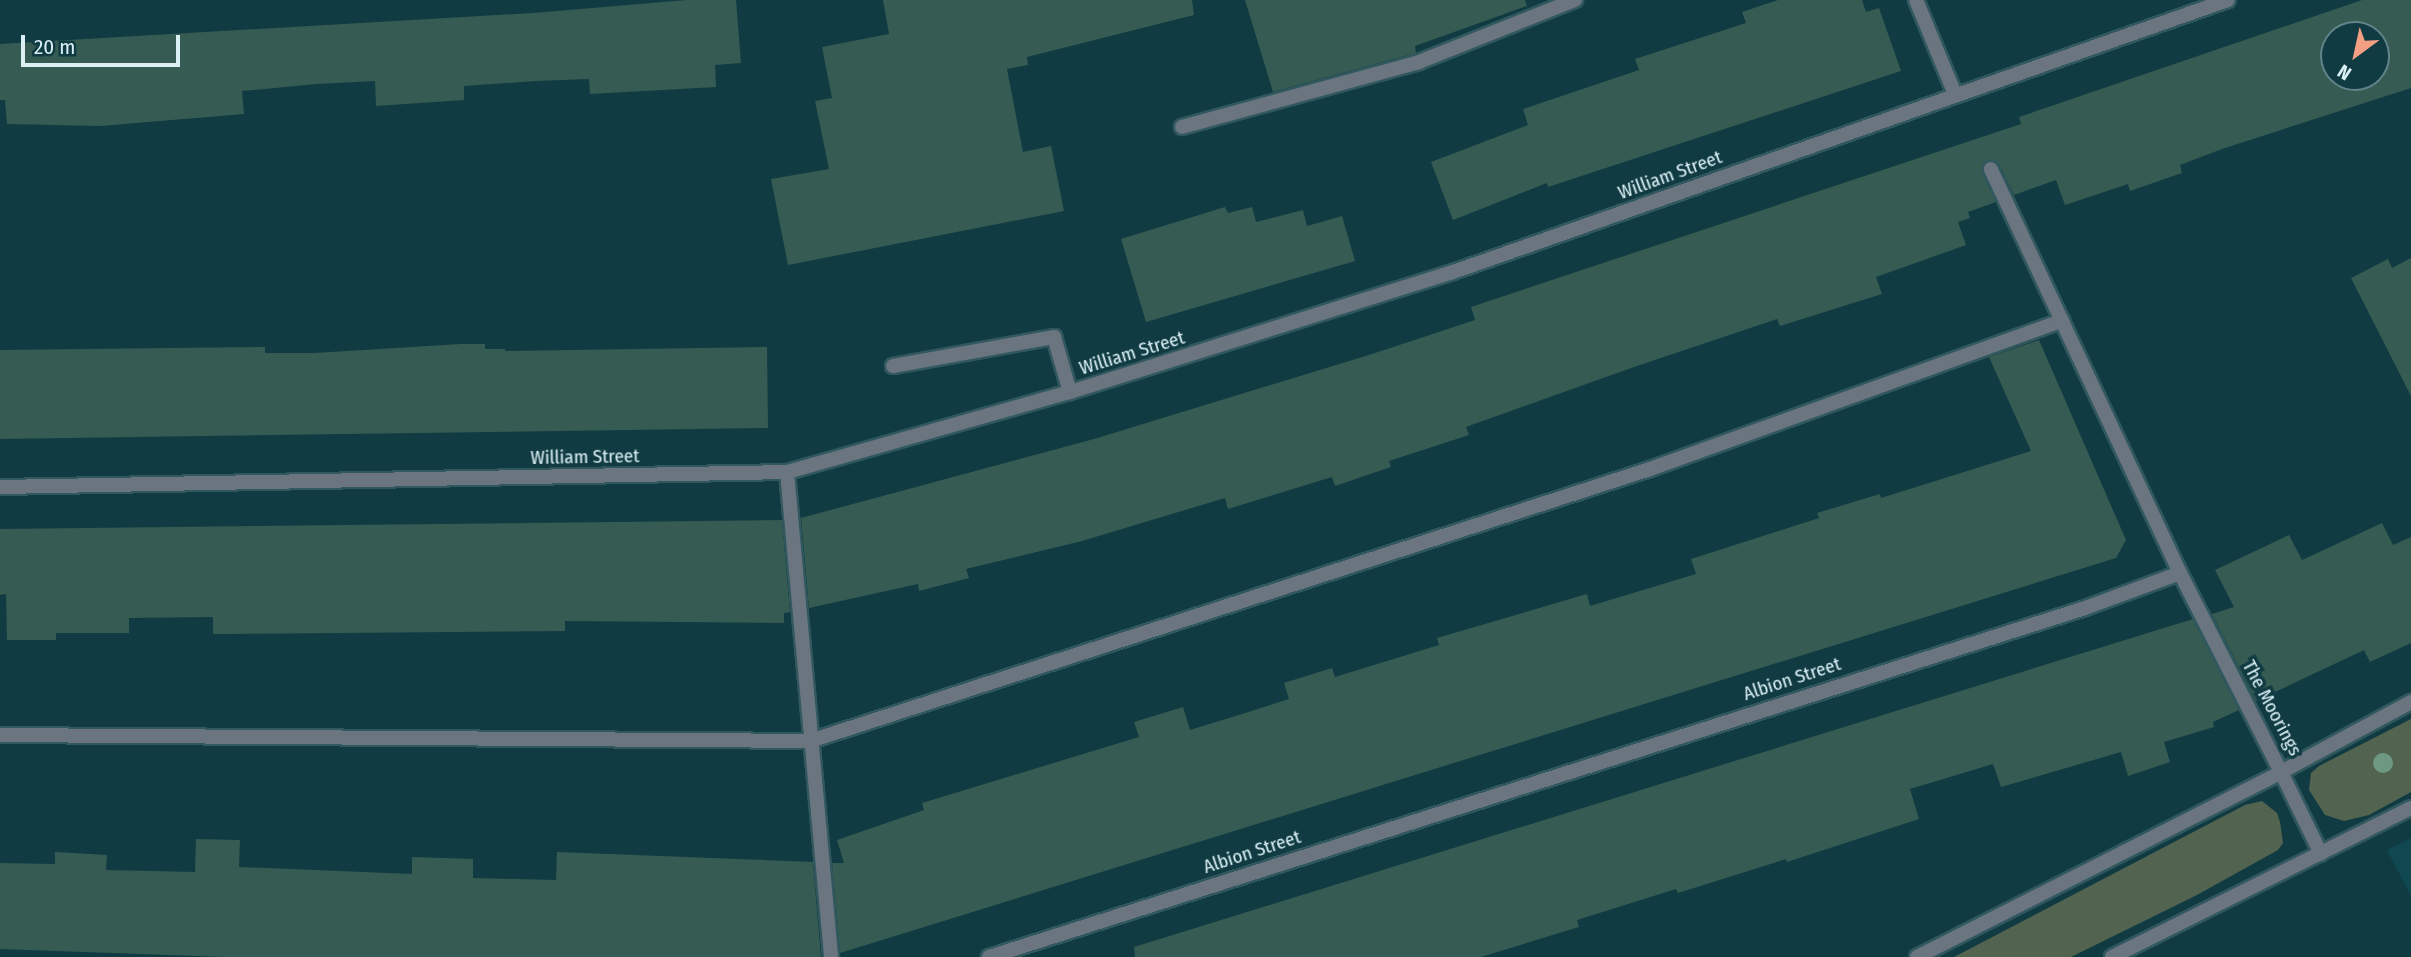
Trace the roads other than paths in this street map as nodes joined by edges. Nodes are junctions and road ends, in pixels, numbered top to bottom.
1 (1575, 0) edge
2 (1916, 0) edge
3 (2228, 0) edge
4 (1955, 94) junction
5 (1182, 127) dead end
6 (1991, 169) dead end
7 (2062, 321) junction
8 (893, 366) dead end
9 (1070, 392) junction
10 (787, 472) junction
11 (0, 487) edge
12 (2180, 573) junction
13 (2411, 702) edge
14 (0, 735) edge
15 (810, 741) junction
16 (2281, 772) junction
17 (2411, 808) edge
18 (2321, 854) junction
19 (831, 957) edge
20 (989, 957) edge
21 (1917, 957) edge
22 (2112, 957) edge

1 - 5 street
2 - 4 street
3 - 4 street, William Street
4 - 9 street, William Street
6 - 7 street
7 - 12 street
7 - 15 street
8 - 9 street
9 - 10 street, William Street
10 - 11 street, William Street
10 - 15 street
12 - 16 street, The Moorings
12 - 20 street, Albion Street
13 - 16 street, The Moorings
14 - 15 street
15 - 19 street
16 - 18 street
16 - 21 street
17 - 18 street
18 - 22 street

